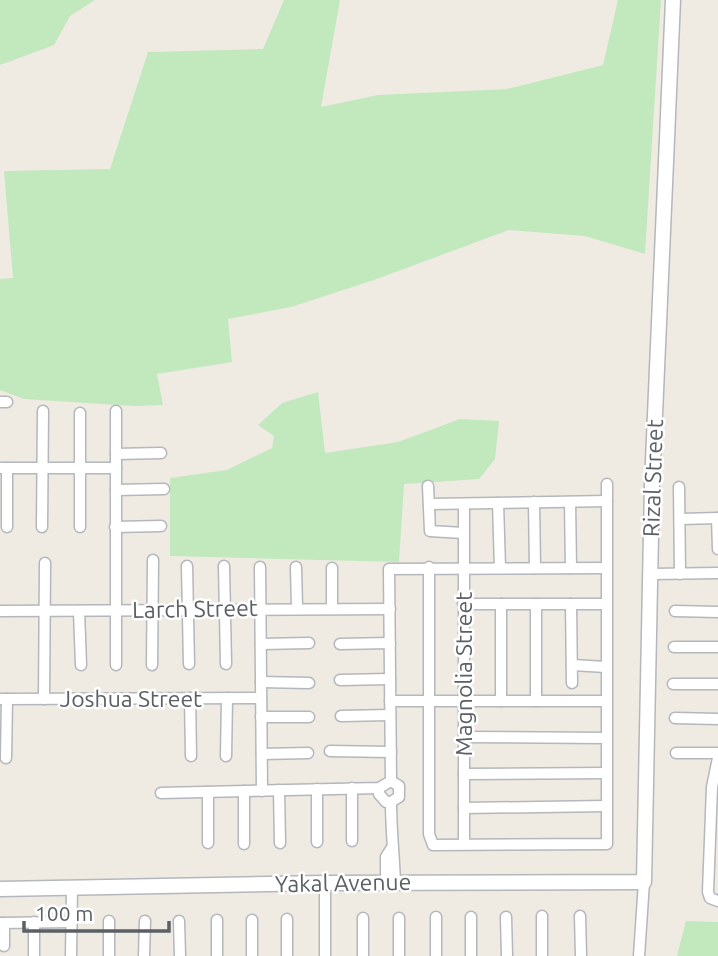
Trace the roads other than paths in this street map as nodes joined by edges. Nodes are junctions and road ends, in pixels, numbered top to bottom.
1 (673, 0) edge
2 (43, 411) dead end
3 (116, 411) dead end
4 (80, 413) dead end
5 (161, 453) dead end
6 (116, 454) junction
7 (4, 468) edge
8 (42, 468) junction
9 (80, 468) junction
10 (116, 468) junction
11 (607, 484) dead end
12 (428, 486) dead end
13 (679, 487) dead end
14 (164, 489) dead end
15 (116, 490) junction
16 (607, 501) junction
17 (534, 502) junction
18 (570, 502) junction
19 (464, 503) junction
20 (498, 503) junction
21 (429, 504) junction
22 (718, 518) edge
23 (680, 519) junction
24 (161, 526) dead end
25 (8, 527) dead end
26 (42, 527) dead end
27 (80, 527) dead end
28 (115, 527) junction
29 (463, 533) junction
30 (718, 549) edge
31 (153, 560) dead end
32 (45, 563) dead end
33 (187, 566) dead end
34 (224, 566) dead end
35 (260, 567) dead end
36 (296, 567) dead end
37 (429, 567) junction
38 (332, 568) dead end
39 (463, 568) junction
40 (500, 568) junction
41 (536, 568) junction
42 (571, 568) junction
43 (606, 568) junction
44 (718, 573) edge
45 (650, 574) junction
46 (680, 574) junction
47 (463, 604) junction
48 (502, 604) junction
49 (536, 604) junction
50 (571, 604) junction
51 (606, 604) junction
52 (297, 608) junction
53 (332, 608) junction
54 (224, 609) junction
55 (260, 609) junction
56 (390, 609) junction
57 (0, 610) edge
58 (115, 610) junction
59 (153, 610) junction
60 (187, 610) junction
61 (45, 611) junction
62 (79, 611) junction
63 (675, 611) dead end
64 (718, 612) edge
65 (309, 643) dead end
66 (340, 643) dead end
67 (390, 643) junction
68 (261, 644) junction
69 (674, 647) dead end
70 (718, 647) edge
71 (152, 664) dead end
72 (189, 664) dead end
73 (226, 664) dead end
74 (81, 665) dead end
75 (116, 665) dead end
76 (572, 665) junction
77 (606, 667) junction
78 (390, 679) junction
79 (340, 680) dead end
80 (261, 682) junction
81 (309, 683) dead end
82 (572, 683) dead end
83 (673, 684) dead end
84 (718, 684) edge
85 (190, 698) junction
86 (227, 698) junction
87 (261, 698) junction
88 (4, 699) edge
89 (44, 699) junction
90 (390, 701) junction
91 (428, 701) junction
92 (464, 701) junction
93 (501, 701) junction
94 (536, 701) junction
95 (606, 701) junction
96 (390, 715) junction
97 (341, 716) dead end
98 (261, 717) junction
99 (309, 717) dead end
100 (674, 719) dead end
101 (718, 719) edge
102 (464, 737) junction
103 (607, 738) junction
104 (330, 751) dead end
105 (391, 752) junction
106 (307, 753) dead end
107 (676, 753) dead end
108 (262, 754) junction
109 (718, 755) edge
110 (191, 756) dead end
111 (226, 756) dead end
112 (6, 758) dead end
113 (607, 773) junction
114 (464, 774) junction
115 (391, 781) junction
116 (352, 788) junction
117 (379, 788) junction
118 (317, 789) junction
119 (279, 790) junction
120 (244, 791) junction
121 (262, 791) junction
122 (208, 792) junction
123 (161, 793) dead end
124 (391, 802) junction
125 (606, 806) junction
126 (464, 808) junction
127 (715, 828) edge
128 (352, 841) dead end
129 (317, 842) dead end
130 (208, 843) dead end
131 (280, 843) dead end
132 (244, 844) dead end
133 (464, 844) junction
134 (714, 862) edge
135 (644, 882) junction
136 (325, 883) junction
137 (390, 883) junction
138 (0, 889) edge
139 (72, 889) junction
140 (714, 900) edge
141 (542, 916) dead end
142 (580, 916) dead end
143 (471, 917) dead end
144 (506, 917) dead end
145 (363, 918) dead end
146 (399, 918) dead end
147 (436, 918) dead end
148 (287, 919) dead end
149 (217, 920) dead end
150 (252, 920) dead end
151 (109, 921) dead end
152 (145, 921) dead end
153 (179, 921) dead end
154 (34, 922) junction
155 (72, 922) junction
156 (2, 923) edge
157 (4, 946) dead end
158 (34, 956) edge
159 (71, 956) edge
160 (109, 956) edge
161 (144, 956) edge
162 (180, 956) edge
163 (217, 956) edge
164 (252, 956) edge
165 (286, 956) edge
166 (325, 956) edge
167 (363, 956) edge
168 (399, 956) edge
169 (436, 956) edge
170 (471, 956) edge
171 (506, 956) edge
172 (542, 956) edge
173 (580, 956) edge
174 (639, 956) edge

1 - 45 street, Rizal Street
2 - 8 street
3 - 6 street
4 - 9 street
5 - 6 street
6 - 10 street
7 - 8 street
7 - 25 street
8 - 9 street
8 - 26 street
9 - 10 street
9 - 27 street
10 - 15 street
11 - 16 street
12 - 21 street
13 - 23 street
14 - 15 street
15 - 28 street
16 - 18 street
16 - 43 street
17 - 18 street
17 - 20 street
17 - 41 street
18 - 42 street
19 - 20 street
19 - 21 street
19 - 29 street, Magnolia Street
20 - 40 street
21 - 29 street
22 - 23 street
22 - 30 street
23 - 46 street
24 - 28 street
28 - 58 street
29 - 39 street, Magnolia Street
31 - 59 street
32 - 61 street
33 - 60 street
34 - 54 street
35 - 55 street
36 - 52 street
37 - 39 street
37 - 56 street
37 - 91 street
38 - 53 street
39 - 40 street
39 - 47 street, Magnolia Street
40 - 41 street
41 - 42 street
42 - 43 street
43 - 51 street
44 - 46 street
45 - 46 street
45 - 135 street, Rizal Street
47 - 48 street
47 - 92 street, Magnolia Street
48 - 49 street
48 - 93 street
49 - 50 street
49 - 94 street
50 - 51 street
50 - 76 street
51 - 77 street
52 - 53 street, Larch Street
52 - 55 street, Larch Street
53 - 56 street, Larch Street
54 - 55 street, Larch Street
54 - 60 street, Larch Street
54 - 73 street
55 - 68 street
56 - 67 street
57 - 61 street, Larch Street
58 - 59 street, Larch Street
58 - 62 street, Larch Street
58 - 75 street
59 - 60 street, Larch Street
59 - 71 street
60 - 72 street
61 - 62 street, Larch Street
61 - 89 street
62 - 74 street
63 - 64 street
65 - 68 street
66 - 67 street
67 - 78 street
68 - 80 street
69 - 70 street
76 - 77 street
76 - 82 street
77 - 95 street
78 - 79 street
78 - 90 street
80 - 81 street
80 - 87 street
83 - 84 street
85 - 86 street, Joshua Street
85 - 89 street, Joshua Street
85 - 110 street
86 - 87 street, Joshua Street
86 - 111 street
87 - 98 street
88 - 89 street, Joshua Street
88 - 112 street
90 - 91 street
90 - 96 street
91 - 92 street
91 - 133 street
92 - 93 street
92 - 102 street, Magnolia Street
93 - 94 street
94 - 95 street
95 - 103 street
96 - 97 street
96 - 105 street
98 - 99 street
98 - 108 street
100 - 101 street
102 - 103 street
102 - 114 street, Magnolia Street
103 - 113 street
104 - 105 street
105 - 115 street
106 - 108 street
107 - 109 street
108 - 121 street
109 - 127 street
113 - 114 street
113 - 125 street
114 - 126 street, Magnolia Street
115 - 117 street
115 - 124 street
116 - 117 street
116 - 118 street
116 - 128 street
117 - 124 street
118 - 119 street
118 - 129 street
119 - 121 street
119 - 131 street
120 - 121 street
120 - 122 street
120 - 132 street
122 - 123 street
122 - 130 street
124 - 137 street
125 - 126 street
125 - 133 street
126 - 133 street, Magnolia Street
127 - 134 street
134 - 140 street
135 - 137 street, Yakal Avenue
135 - 174 street, Rizal Street
136 - 137 street, Yakal Avenue
136 - 139 street, Yakal Avenue
136 - 166 street
138 - 139 street, Yakal Avenue
139 - 155 street
141 - 172 street
142 - 173 street
143 - 170 street
144 - 171 street
145 - 167 street
146 - 168 street
147 - 169 street
148 - 165 street
149 - 163 street
150 - 164 street
151 - 160 street
152 - 161 street
153 - 162 street
154 - 155 street
154 - 156 street
154 - 158 street
155 - 159 street
156 - 157 street

